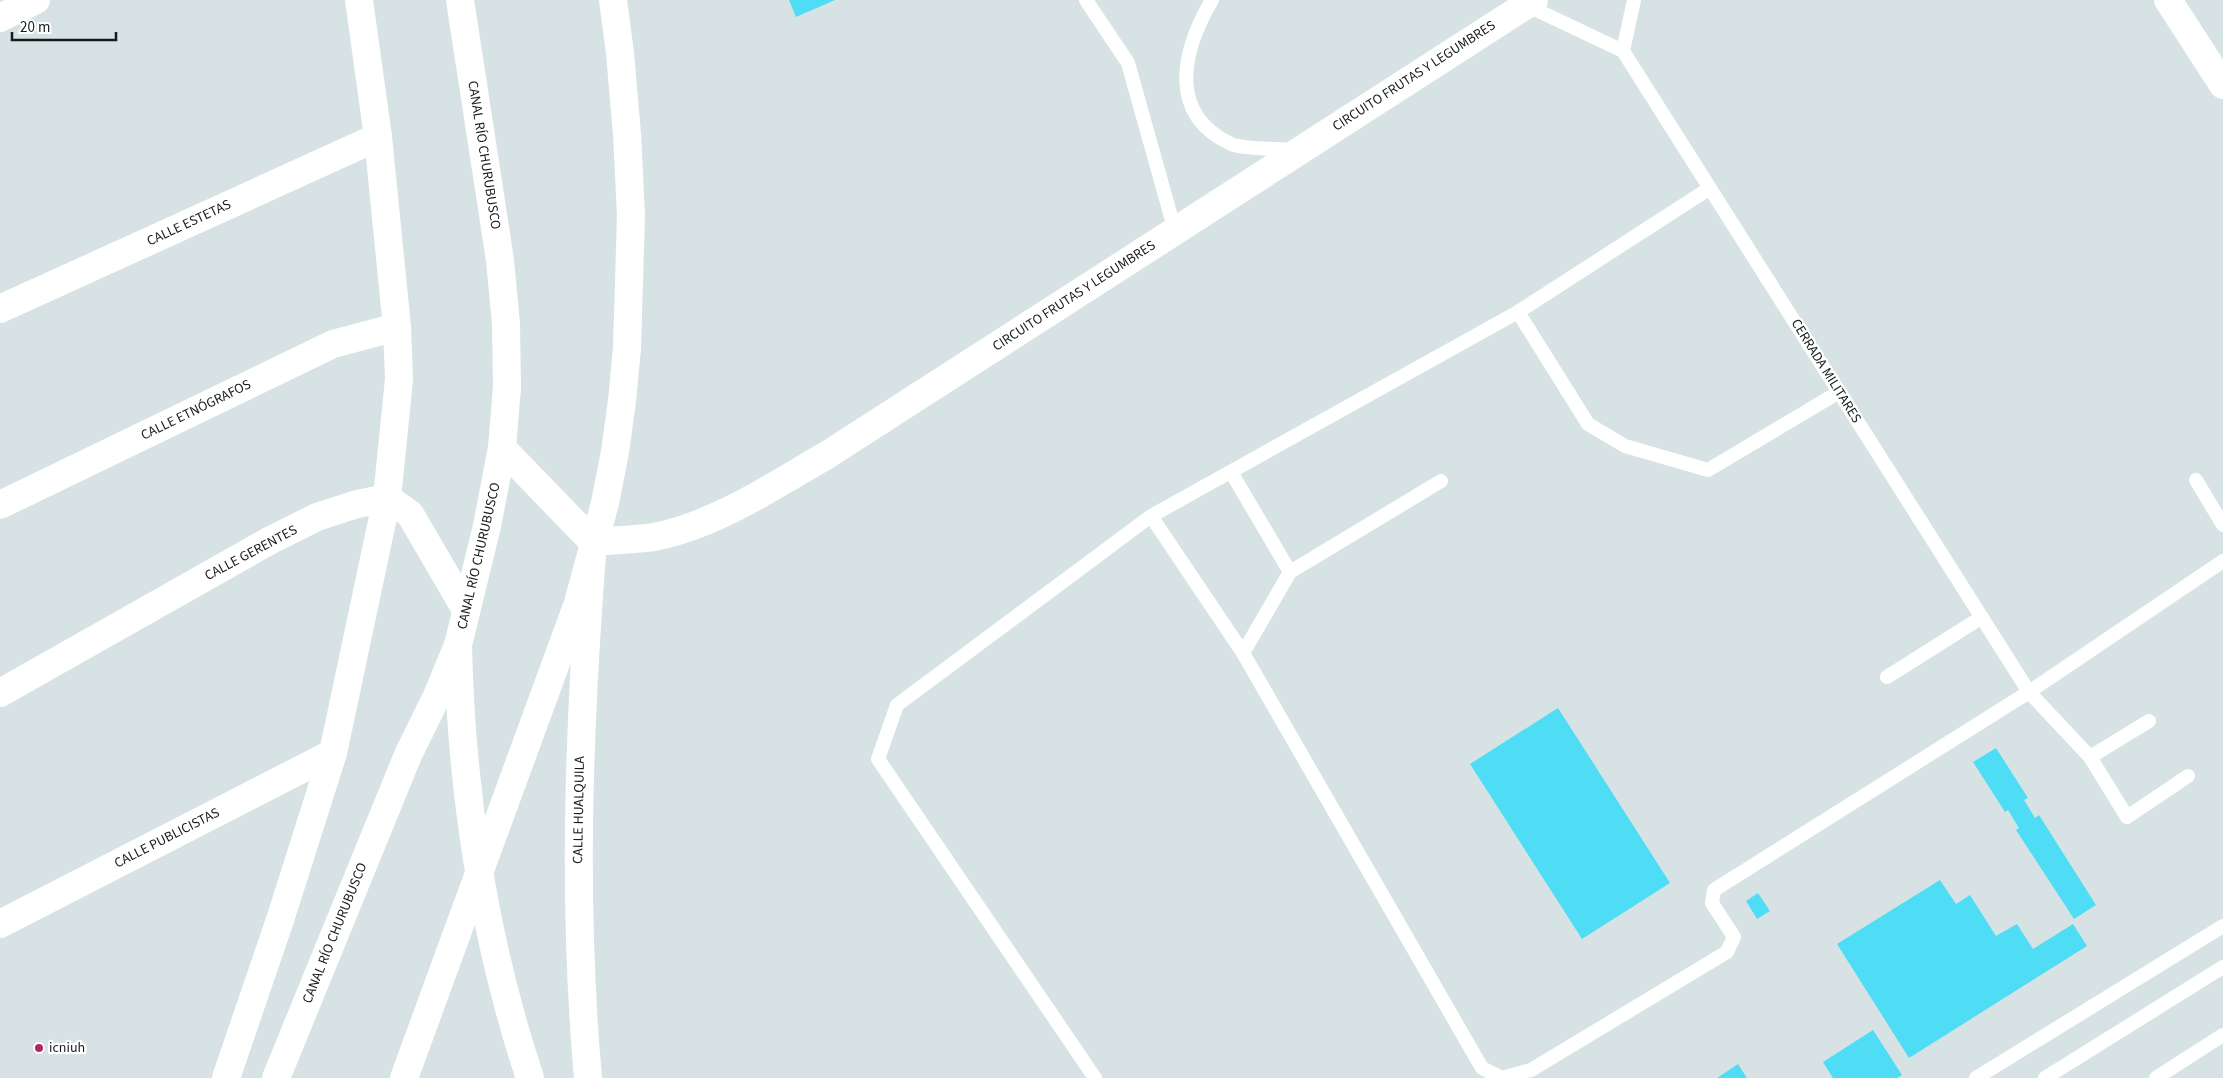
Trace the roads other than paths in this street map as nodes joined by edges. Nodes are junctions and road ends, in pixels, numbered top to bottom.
1 (36, 0) edge
2 (359, 0) edge
3 (460, 0) edge
4 (613, 0) edge
5 (1086, 0) edge
6 (1212, 0) edge
7 (1634, 0) edge
8 (2168, 0) edge
9 (1530, 2) edge
10 (0, 18) edge
11 (1623, 50) junction
12 (2223, 85) edge
13 (378, 136) junction
14 (1298, 150) junction
15 (1710, 188) junction
16 (1175, 231) junction
17 (0, 309) edge
18 (1518, 312) junction
19 (397, 328) junction
20 (1839, 392) junction
21 (502, 448) junction
22 (1231, 472) junction
23 (2196, 480) dead end
24 (1441, 481) dead end
25 (387, 498) junction
26 (0, 505) edge
27 (1151, 516) junction
28 (2223, 525) edge
29 (593, 542) junction
30 (2223, 561) edge
31 (1290, 572) junction
32 (466, 610) junction
33 (1982, 617) junction
34 (458, 644) junction
35 (1243, 653) junction
36 (1887, 677) dead end
37 (2029, 692) junction
38 (0, 693) edge
39 (2149, 721) dead end
40 (333, 753) junction
41 (2090, 757) junction
42 (2188, 776) dead end
43 (480, 869) junction
44 (0, 924) edge
45 (2223, 926) edge
46 (2223, 967) edge
47 (2223, 1035) edge
48 (226, 1078) edge
49 (276, 1078) edge
50 (404, 1078) edge
51 (530, 1078) edge
52 (588, 1078) edge
53 (1095, 1078) edge
54 (1976, 1078) edge
55 (2045, 1078) edge
56 (2156, 1078) edge

1 - 10 street
2 - 13 street
3 - 21 street, CANAL RÍO CHURUBUSCO
4 - 29 street
5 - 16 lane
6 - 14 lane
7 - 11 lane
8 - 12 street
9 - 11 lane
9 - 14 street, CIRCUITO FRUTAS Y LEGUMBRES
11 - 15 lane, CERRADA MILITARES
13 - 17 street, CALLE ESTETAS
13 - 19 street
14 - 16 street, CIRCUITO FRUTAS Y LEGUMBRES
15 - 18 lane
15 - 20 lane, CERRADA MILITARES
16 - 29 street, CIRCUITO FRUTAS Y LEGUMBRES
18 - 20 lane
18 - 22 lane
19 - 25 street
19 - 26 street, CALLE ETNÓGRAFOS
20 - 33 lane, CERRADA MILITARES
21 - 29 street
21 - 32 street, CANAL RÍO CHURUBUSCO
22 - 27 lane
22 - 31 lane
23 - 28 lane
24 - 31 lane
25 - 32 street
25 - 38 street, CALLE GERENTES
25 - 40 street
27 - 35 lane
27 - 53 lane
29 - 43 street
29 - 52 street, CALLE HUALQUILA
30 - 37 lane
31 - 35 lane
32 - 34 street, CANAL RÍO CHURUBUSCO
33 - 36 lane
33 - 37 lane, CERRADA MILITARES
34 - 43 street
34 - 49 street, CANAL RÍO CHURUBUSCO
35 - 37 lane
37 - 41 lane, CERRADA MILITARES
39 - 41 lane
40 - 44 street, CALLE PUBLICISTAS
40 - 48 street
41 - 42 lane, CERRADA MILITARES
43 - 50 street
43 - 51 street
45 - 54 lane
46 - 55 lane
47 - 56 lane

